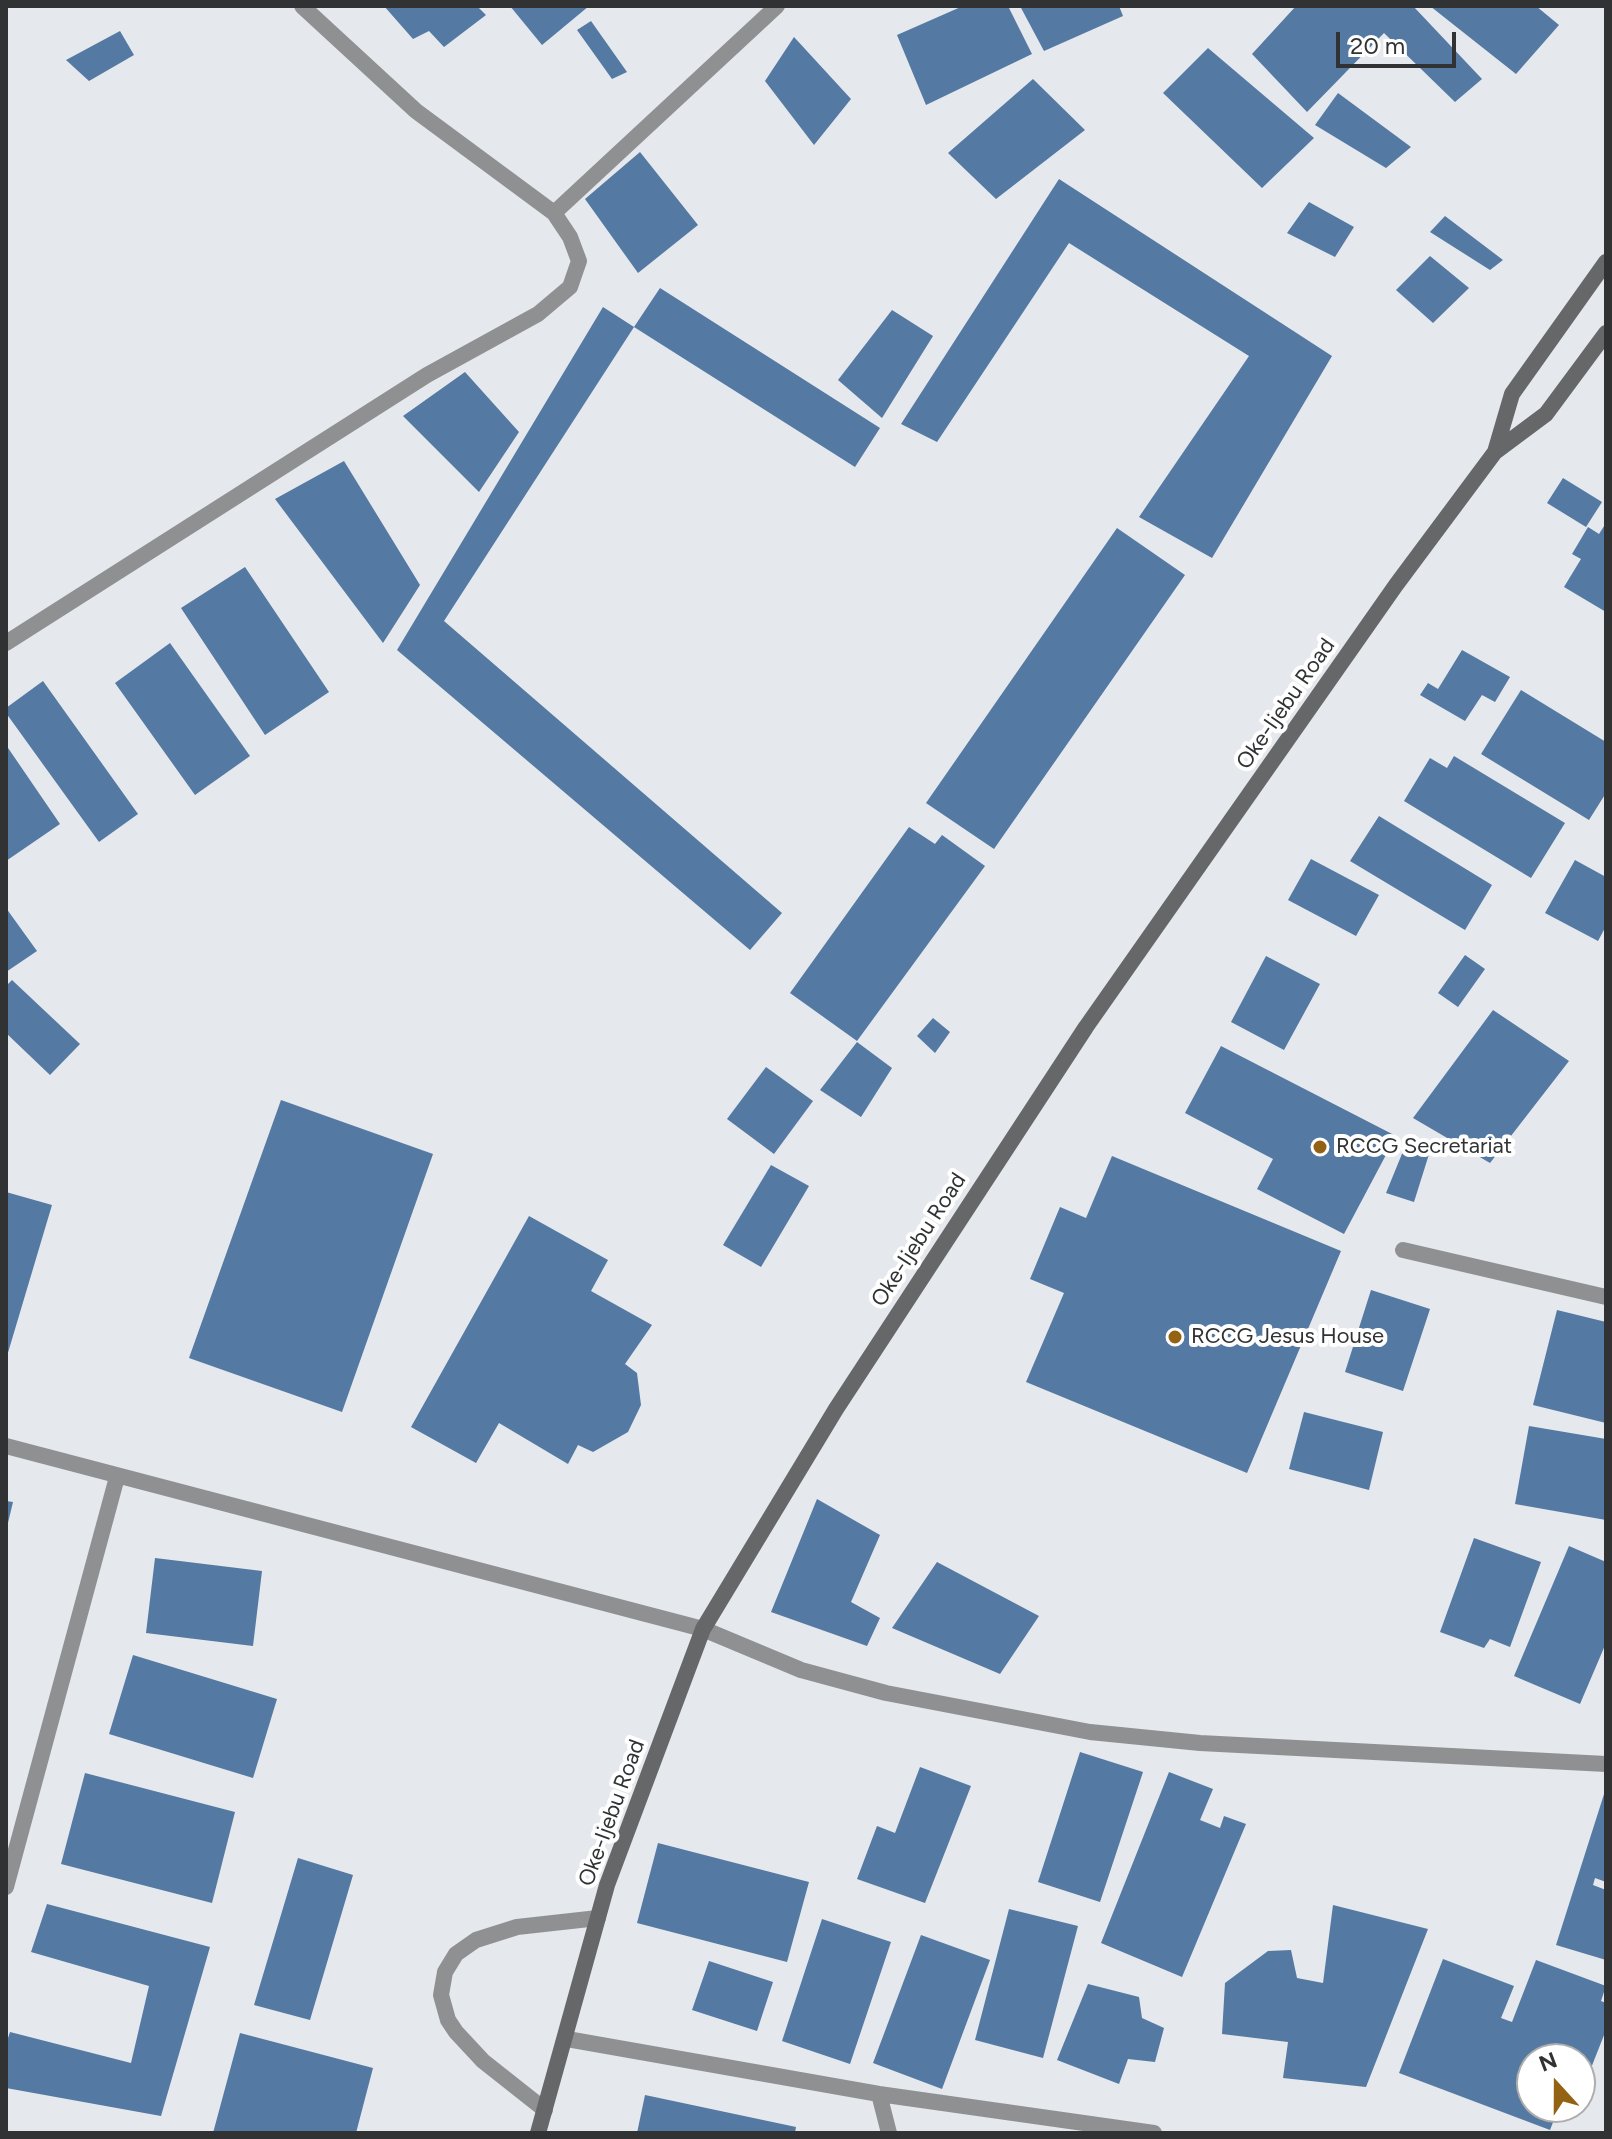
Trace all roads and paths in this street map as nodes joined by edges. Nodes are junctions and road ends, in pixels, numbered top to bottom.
1 (302, 6) edge
2 (777, 6) edge
3 (554, 213) junction
4 (1606, 262) edge
5 (1606, 333) edge
6 (1495, 452) junction
7 (6, 643) edge
8 (1403, 1250) dead end
9 (1606, 1297) edge
10 (6, 1446) edge
11 (117, 1477) junction
12 (703, 1629) junction
13 (1606, 1764) edge
14 (6, 1887) edge
15 (598, 1918) junction
16 (567, 2039) junction
17 (879, 2094) junction
18 (545, 2110) junction
19 (538, 2133) edge
20 (889, 2133) edge
21 (1154, 2133) edge

1 - 3 street
2 - 3 street
3 - 7 street
4 - 6 main road
5 - 6 main road
6 - 12 main road, Oke-Ijebu Road
8 - 9 street
10 - 11 street
11 - 12 street
11 - 14 street
12 - 13 street
12 - 15 main road, Oke-Ijebu Road
15 - 16 main road, Oke-Ijebu Road
15 - 18 street
16 - 17 street
16 - 18 main road, Oke-Ijebu Road
17 - 20 street
17 - 21 street
18 - 19 main road, Oke-Ijebu Road

